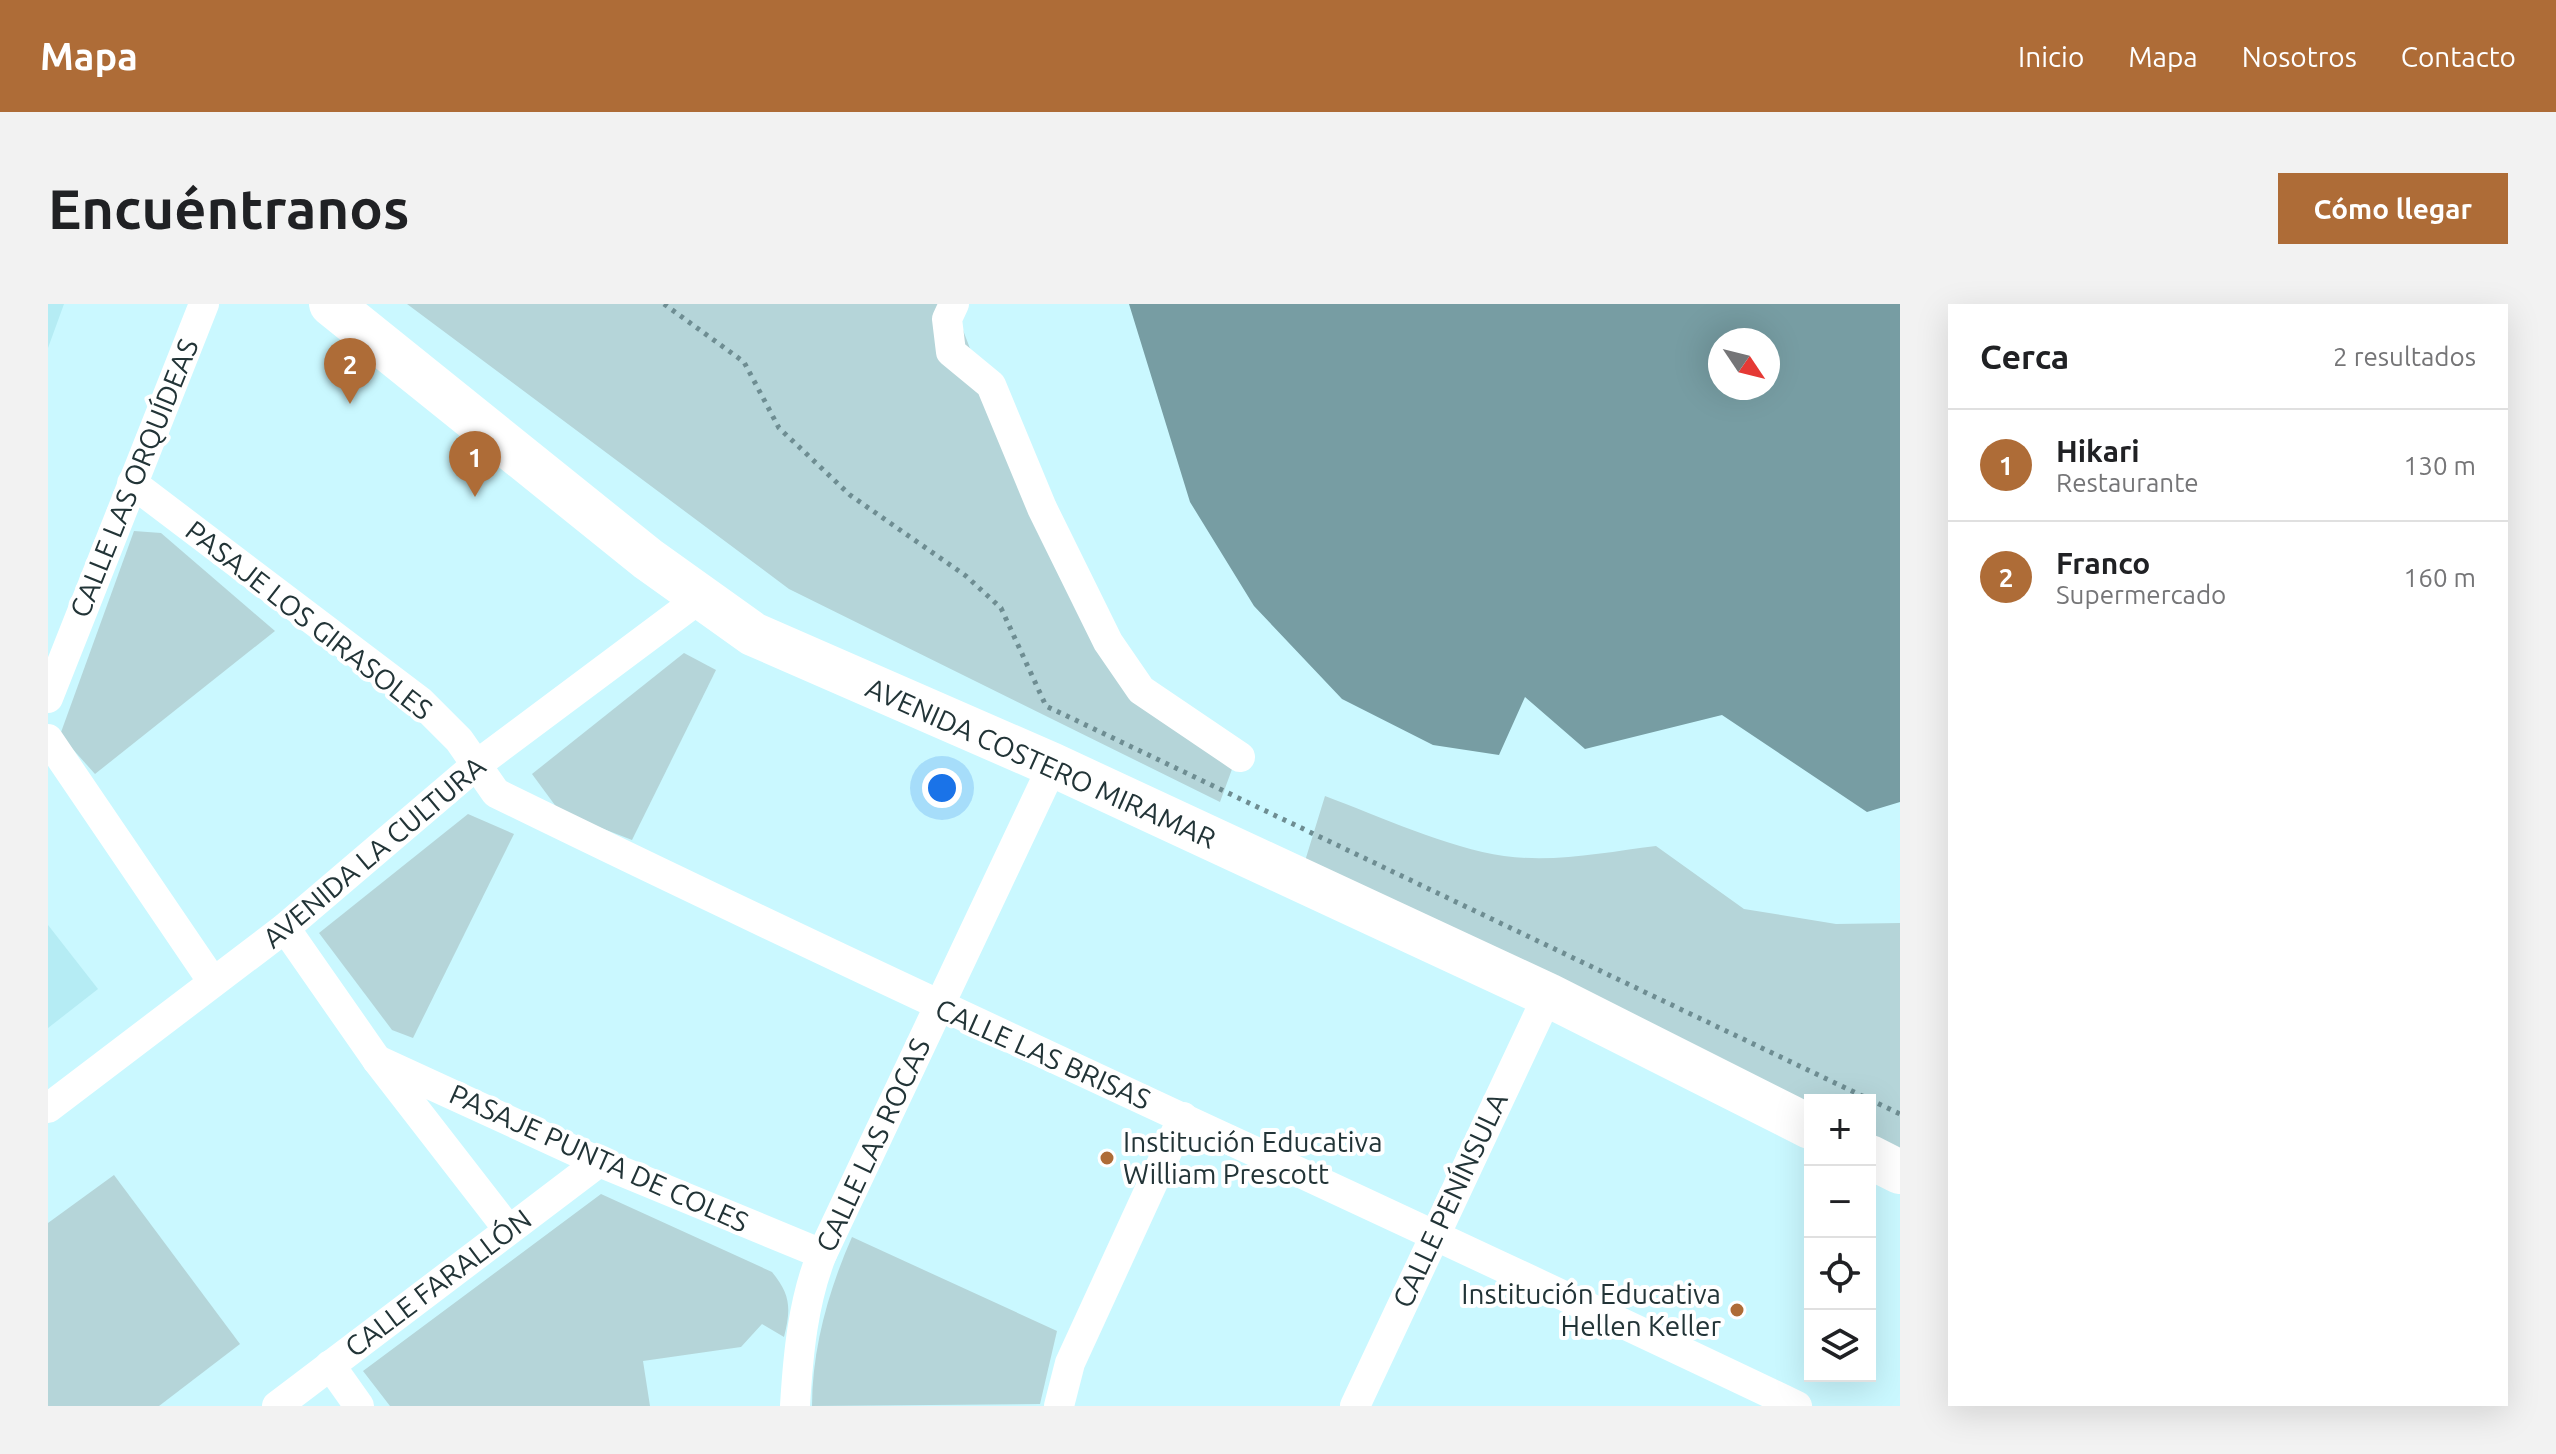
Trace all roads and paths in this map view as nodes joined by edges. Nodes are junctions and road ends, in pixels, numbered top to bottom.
1 (204, 304) edge
2 (331, 304) edge
3 (954, 304) edge
4 (132, 483) junction
5 (700, 598) junction
6 (48, 698) edge
7 (48, 739) edge
8 (1240, 757) dead end
9 (1053, 765) junction
10 (475, 766) junction
11 (285, 928) junction
12 (213, 982) junction
13 (1548, 995) junction
14 (938, 1007) junction
15 (377, 1060) junction
16 (48, 1108) edge
17 (1183, 1117) junction
18 (1804, 1124) edge
19 (1876, 1160) edge
20 (599, 1162) junction
21 (1900, 1172) edge
22 (508, 1229) junction
23 (1434, 1233) junction
24 (822, 1254) junction
25 (330, 1365) junction
26 (277, 1406) edge
27 (359, 1406) edge
28 (795, 1406) edge
29 (1059, 1406) edge
30 (1355, 1406) edge
31 (1797, 1406) edge

1 - 4 street, CALLE LAS ORQUÍDEAS
2 - 5 street, AVENIDA COSTERO MIRAMAR
3 - 8 street
4 - 6 street, CALLE LAS ORQUÍDEAS
4 - 10 street, PASAJE LOS GIRASOLES
5 - 9 street, AVENIDA COSTERO MIRAMAR
5 - 10 street, AVENIDA LA CULTURA
7 - 12 street
9 - 13 street, AVENIDA COSTERO MIRAMAR
9 - 14 street, CALLE LAS ROCAS
10 - 11 street, AVENIDA LA CULTURA
10 - 14 street, CALLE LAS BRISAS
11 - 12 street, AVENIDA LA CULTURA
11 - 15 street, PASAJE PUNTA DE COLES
12 - 16 street, AVENIDA LA CULTURA
13 - 18 street, AVENIDA COSTERO MIRAMAR
13 - 23 street, CALLE PENÍNSULA
14 - 17 street, CALLE LAS BRISAS
14 - 24 street, CALLE LAS ROCAS
15 - 20 street, PASAJE PUNTA DE COLES
15 - 22 street, PASAJE PUNTA DE COLES
17 - 23 street, CALLE LAS BRISAS
17 - 29 street
19 - 21 street
20 - 22 street, CALLE FARALLÓN
20 - 24 street, PASAJE PUNTA DE COLES
22 - 25 street, CALLE FARALLÓN
23 - 30 street, CALLE PENÍNSULA
23 - 31 street, CALLE LAS BRISAS
24 - 28 street, CALLE LAS ROCAS
25 - 26 street, CALLE FARALLÓN
25 - 27 street

